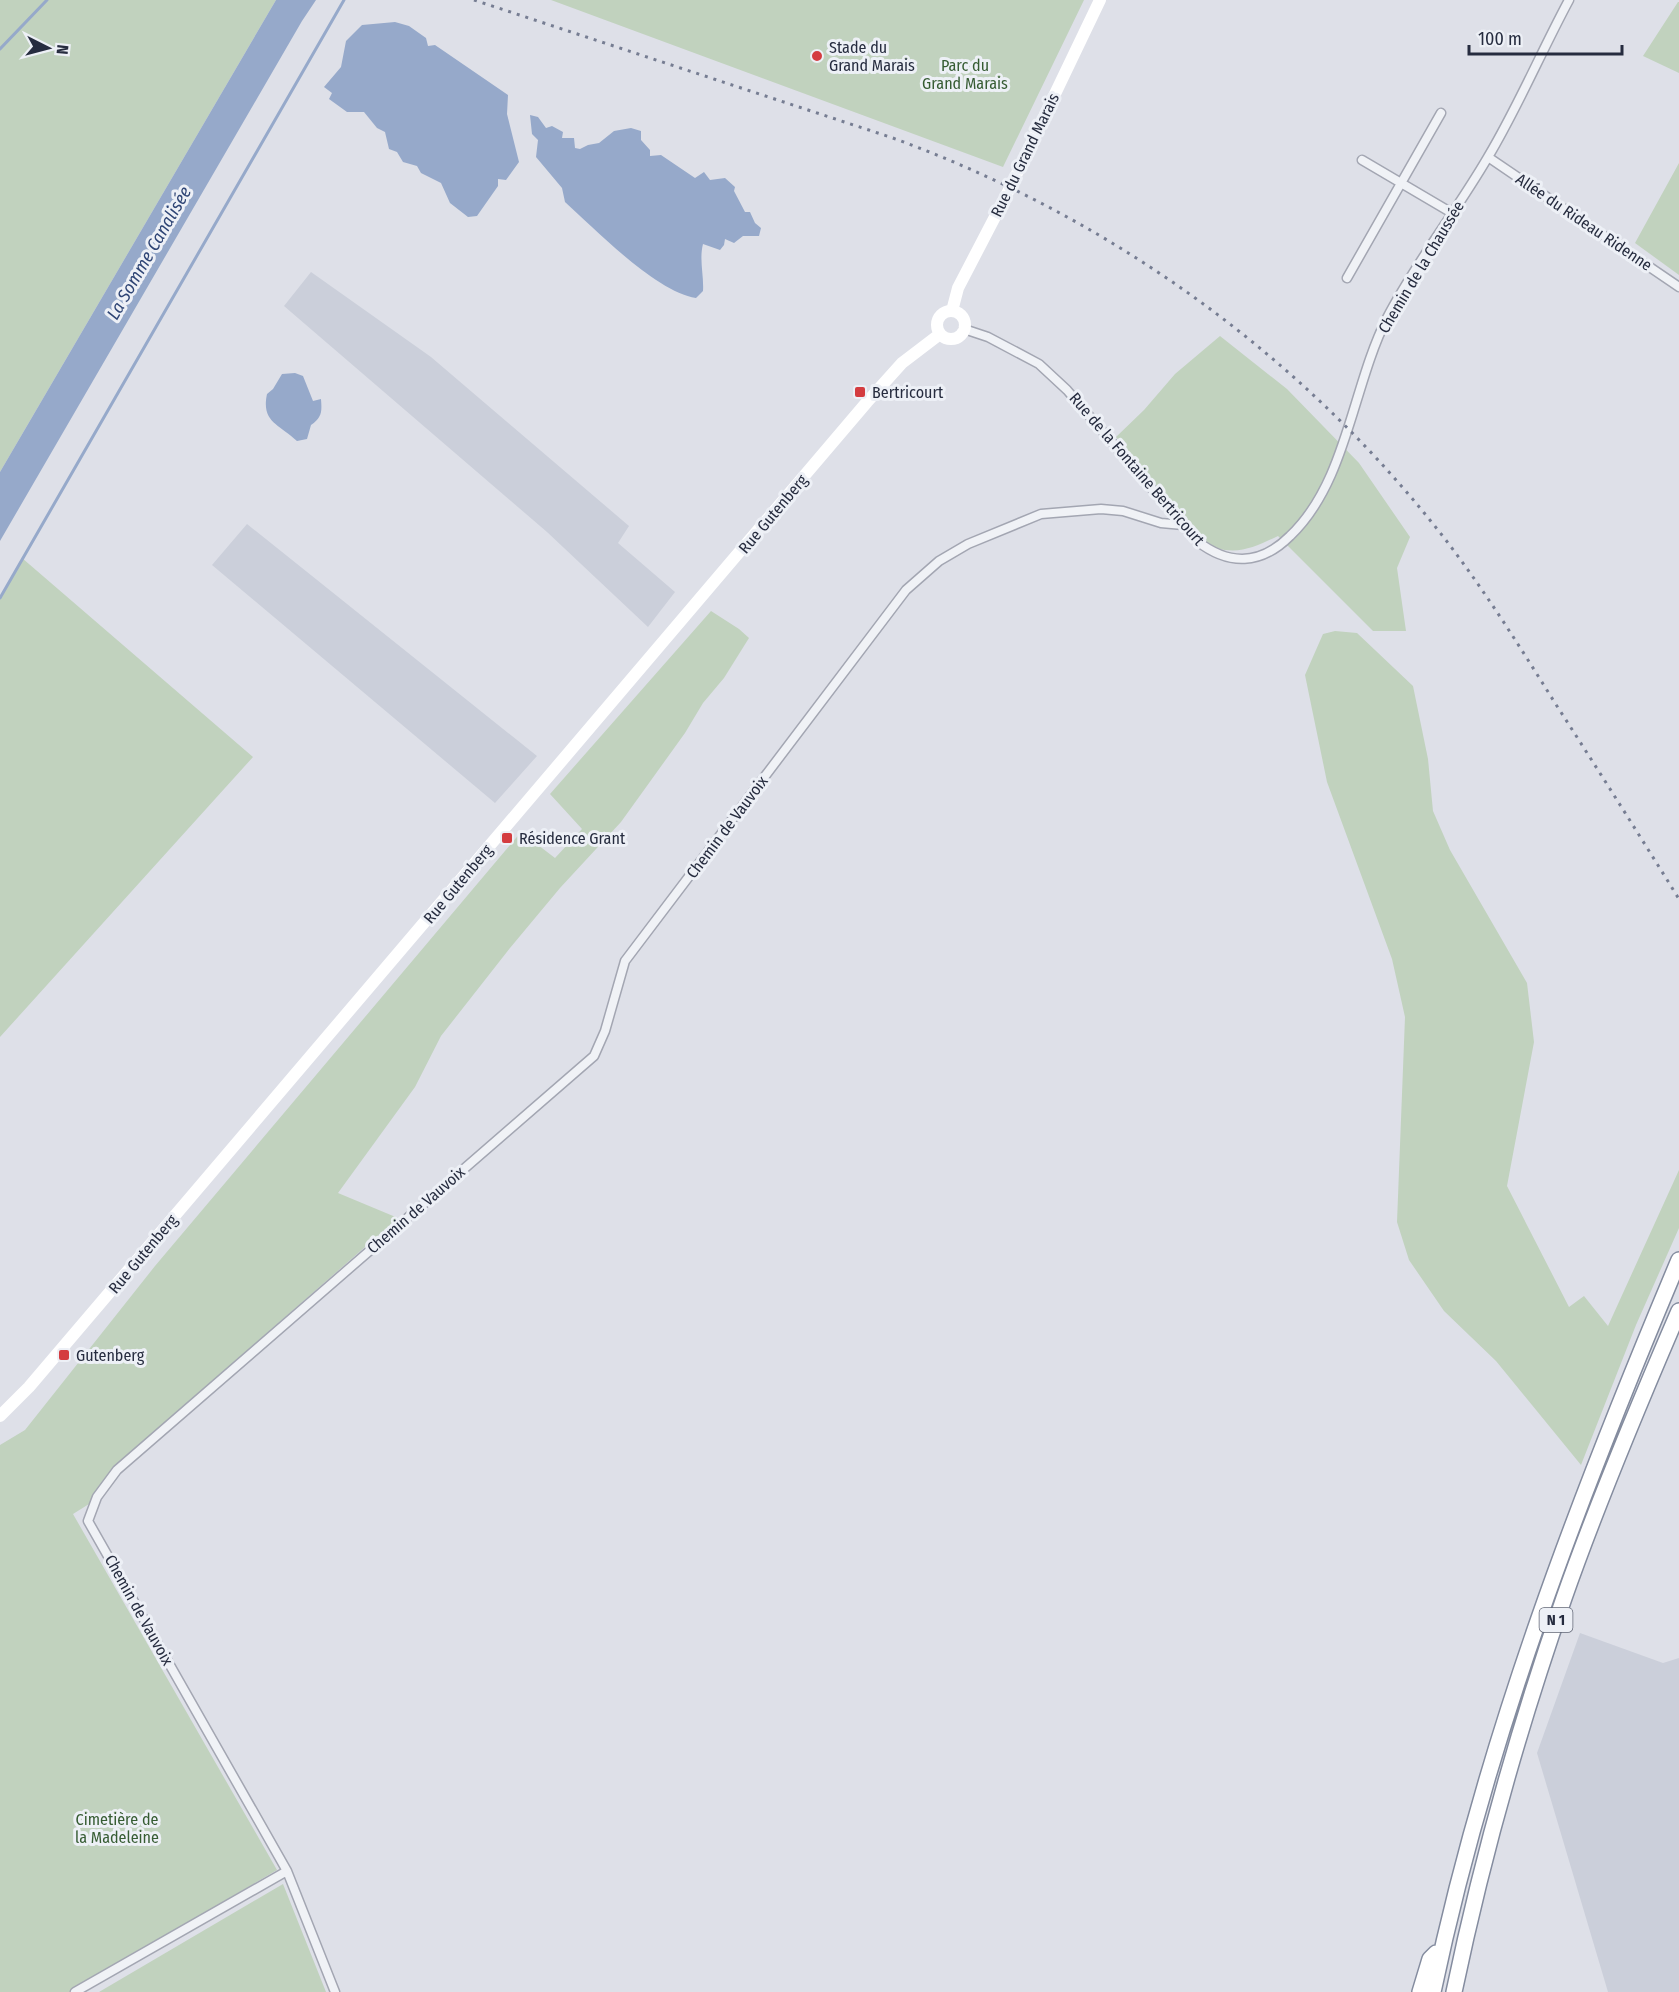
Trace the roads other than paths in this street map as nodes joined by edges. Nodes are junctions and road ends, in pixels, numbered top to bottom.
1 (1100, 0) edge
2 (1569, 0) edge
3 (1441, 113) dead end
4 (1488, 157) junction
5 (1362, 160) dead end
6 (1400, 182) junction
7 (1452, 213) junction
8 (1347, 278) dead end
9 (1679, 287) edge
10 (952, 311) junction
11 (964, 329) junction
12 (940, 334) junction
13 (1351, 415) joint
14 (1183, 525) junction
15 (1679, 1260) edge
16 (1679, 1311) edge
17 (0, 1416) edge
18 (286, 1871) junction
19 (1443, 1946) junction
20 (75, 1992) edge
21 (335, 1992) edge
22 (1420, 1992) edge
23 (1433, 1992) edge
24 (1454, 1992) edge

1 - 10 street, Rue du Grand Marais
2 - 4 street, Chemin de la Chaussée
3 - 6 street
4 - 7 street, Chemin de la Chaussée
4 - 9 street, Allée du Rideau Ridenne
5 - 6 street
6 - 7 street
6 - 8 street
7 - 13 street, Chemin de la Chaussée
10 - 11 street
10 - 12 street
11 - 12 street
11 - 14 street, Rue de la Fontaine Bertricourt
12 - 17 street, Rue Gutenberg
13 - 14 street, Rue de la Fontaine Bertricourt
14 - 18 street, Chemin de Vauvoix
15 - 19 highway, N 1
16 - 24 highway, N 1
18 - 20 street
18 - 21 street
19 - 22 highway
19 - 23 highway, N 1

